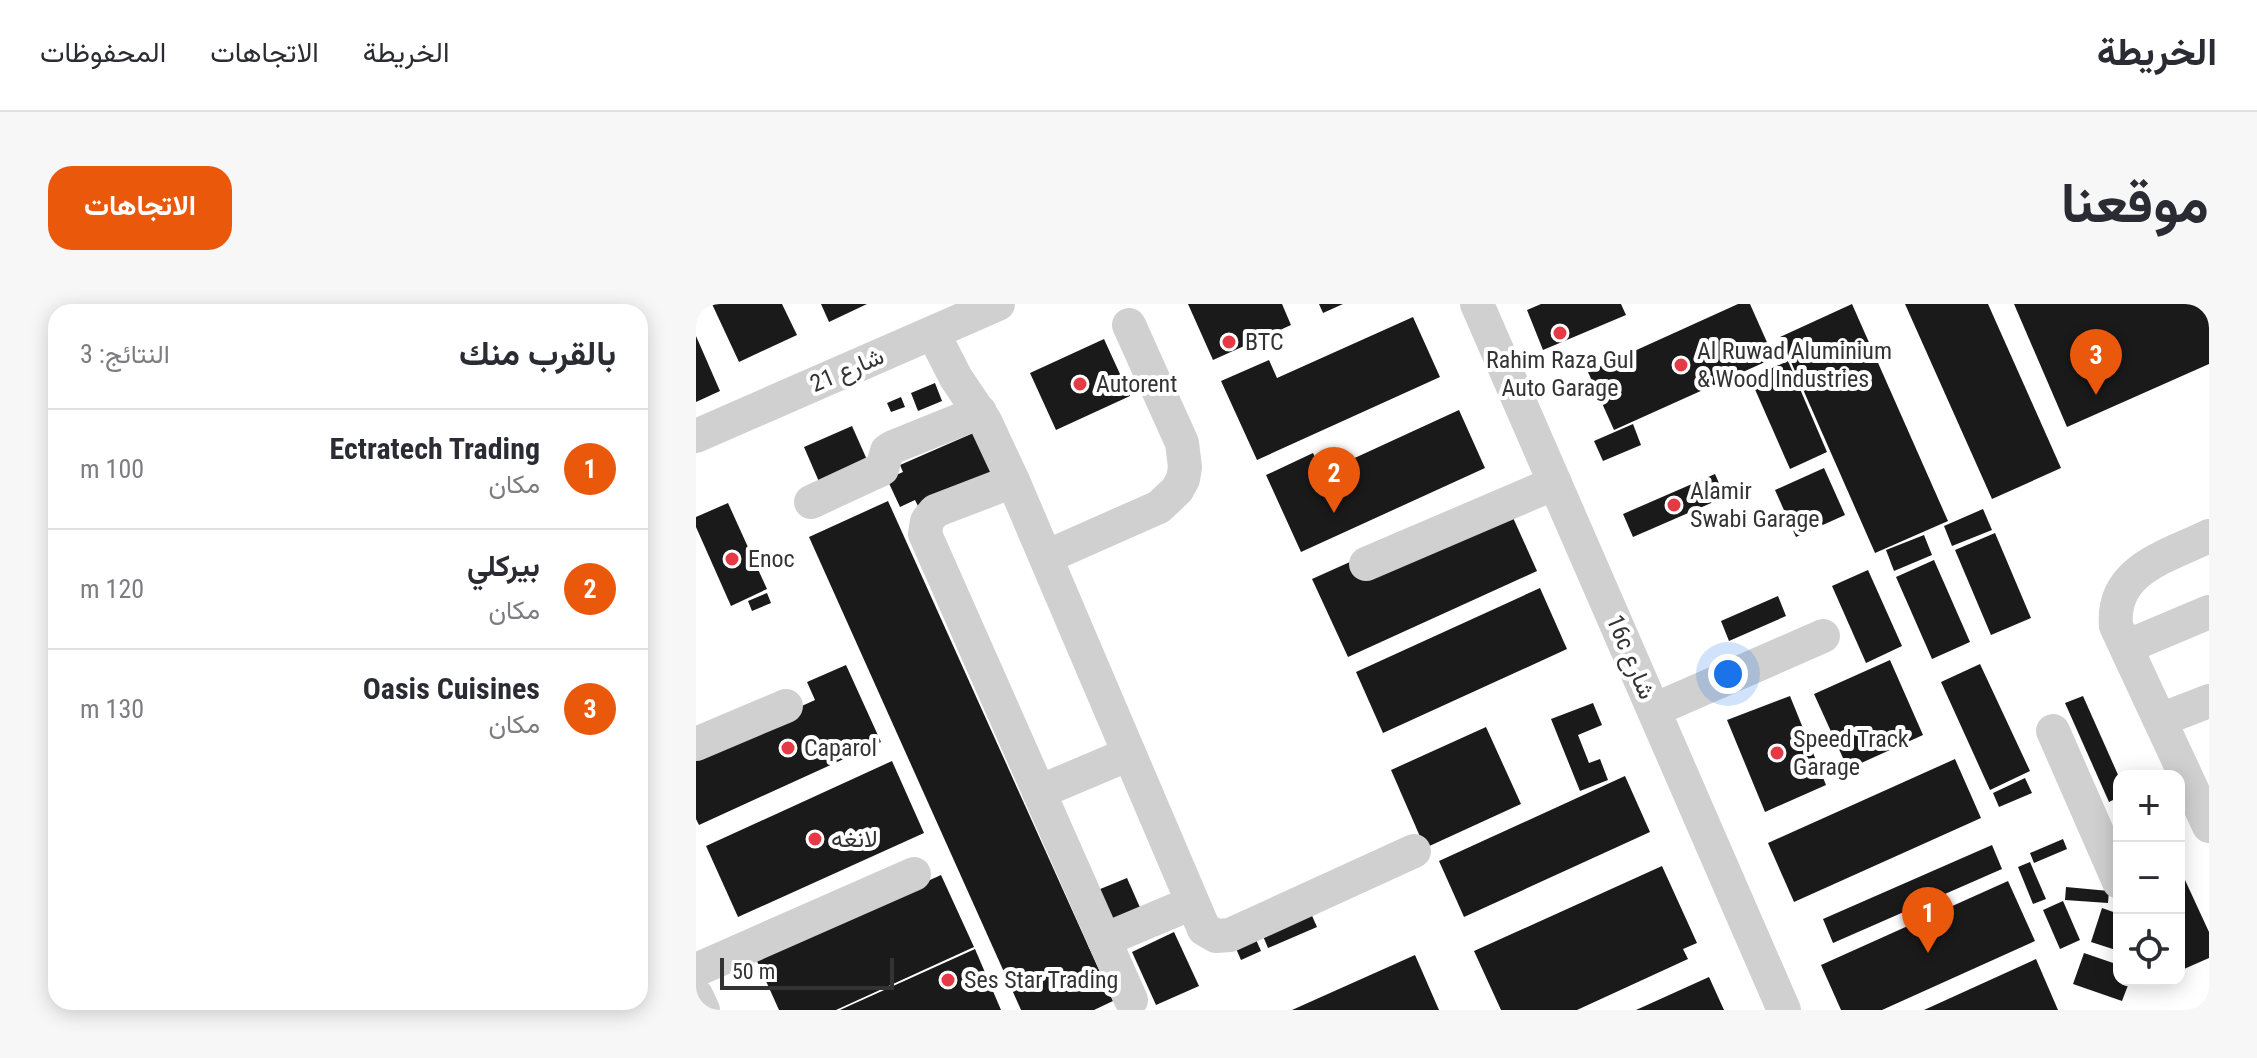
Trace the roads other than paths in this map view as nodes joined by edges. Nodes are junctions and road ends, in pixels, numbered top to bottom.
1 (998, 304) edge
2 (1477, 304) edge
3 (950, 319) edge
4 (1129, 325) dead end
5 (980, 412) junction
6 (696, 436) edge
7 (1013, 481) junction
8 (1555, 483) junction
9 (811, 502) dead end
10 (2209, 536) edge
11 (1046, 557) junction
12 (1366, 564) dead end
13 (2209, 612) edge
14 (1823, 636) dead end
15 (2126, 647) junction
16 (2209, 701) edge
17 (786, 706) dead end
18 (1654, 710) junction
19 (2160, 720) junction
20 (2053, 731) dead end
21 (696, 744) edge
22 (1129, 754) junction
23 (1039, 792) junction
24 (2195, 810) edge
25 (2110, 836) edge
26 (1414, 851) dead end
27 (914, 874) dead end
28 (1192, 903) junction
29 (1104, 940) junction
30 (696, 970) edge
31 (696, 995) edge
32 (1131, 1000) dead end
33 (703, 1010) edge
34 (1784, 1010) edge

1 - 3 street, شارع 21
2 - 8 street, 16c شارع
3 - 5 street
3 - 6 street, شارع 21
4 - 11 street
5 - 7 street
5 - 9 street
7 - 11 street
7 - 23 street
8 - 12 street
8 - 18 street, 16c شارع
10 - 15 street
11 - 22 street
13 - 15 street
14 - 18 street
15 - 19 street
16 - 19 street
17 - 21 street
18 - 34 street, 16c شارع
19 - 24 street
20 - 25 street
22 - 23 street
22 - 28 street
23 - 29 street
26 - 28 street
27 - 30 street
28 - 29 street
29 - 32 street
31 - 33 street

